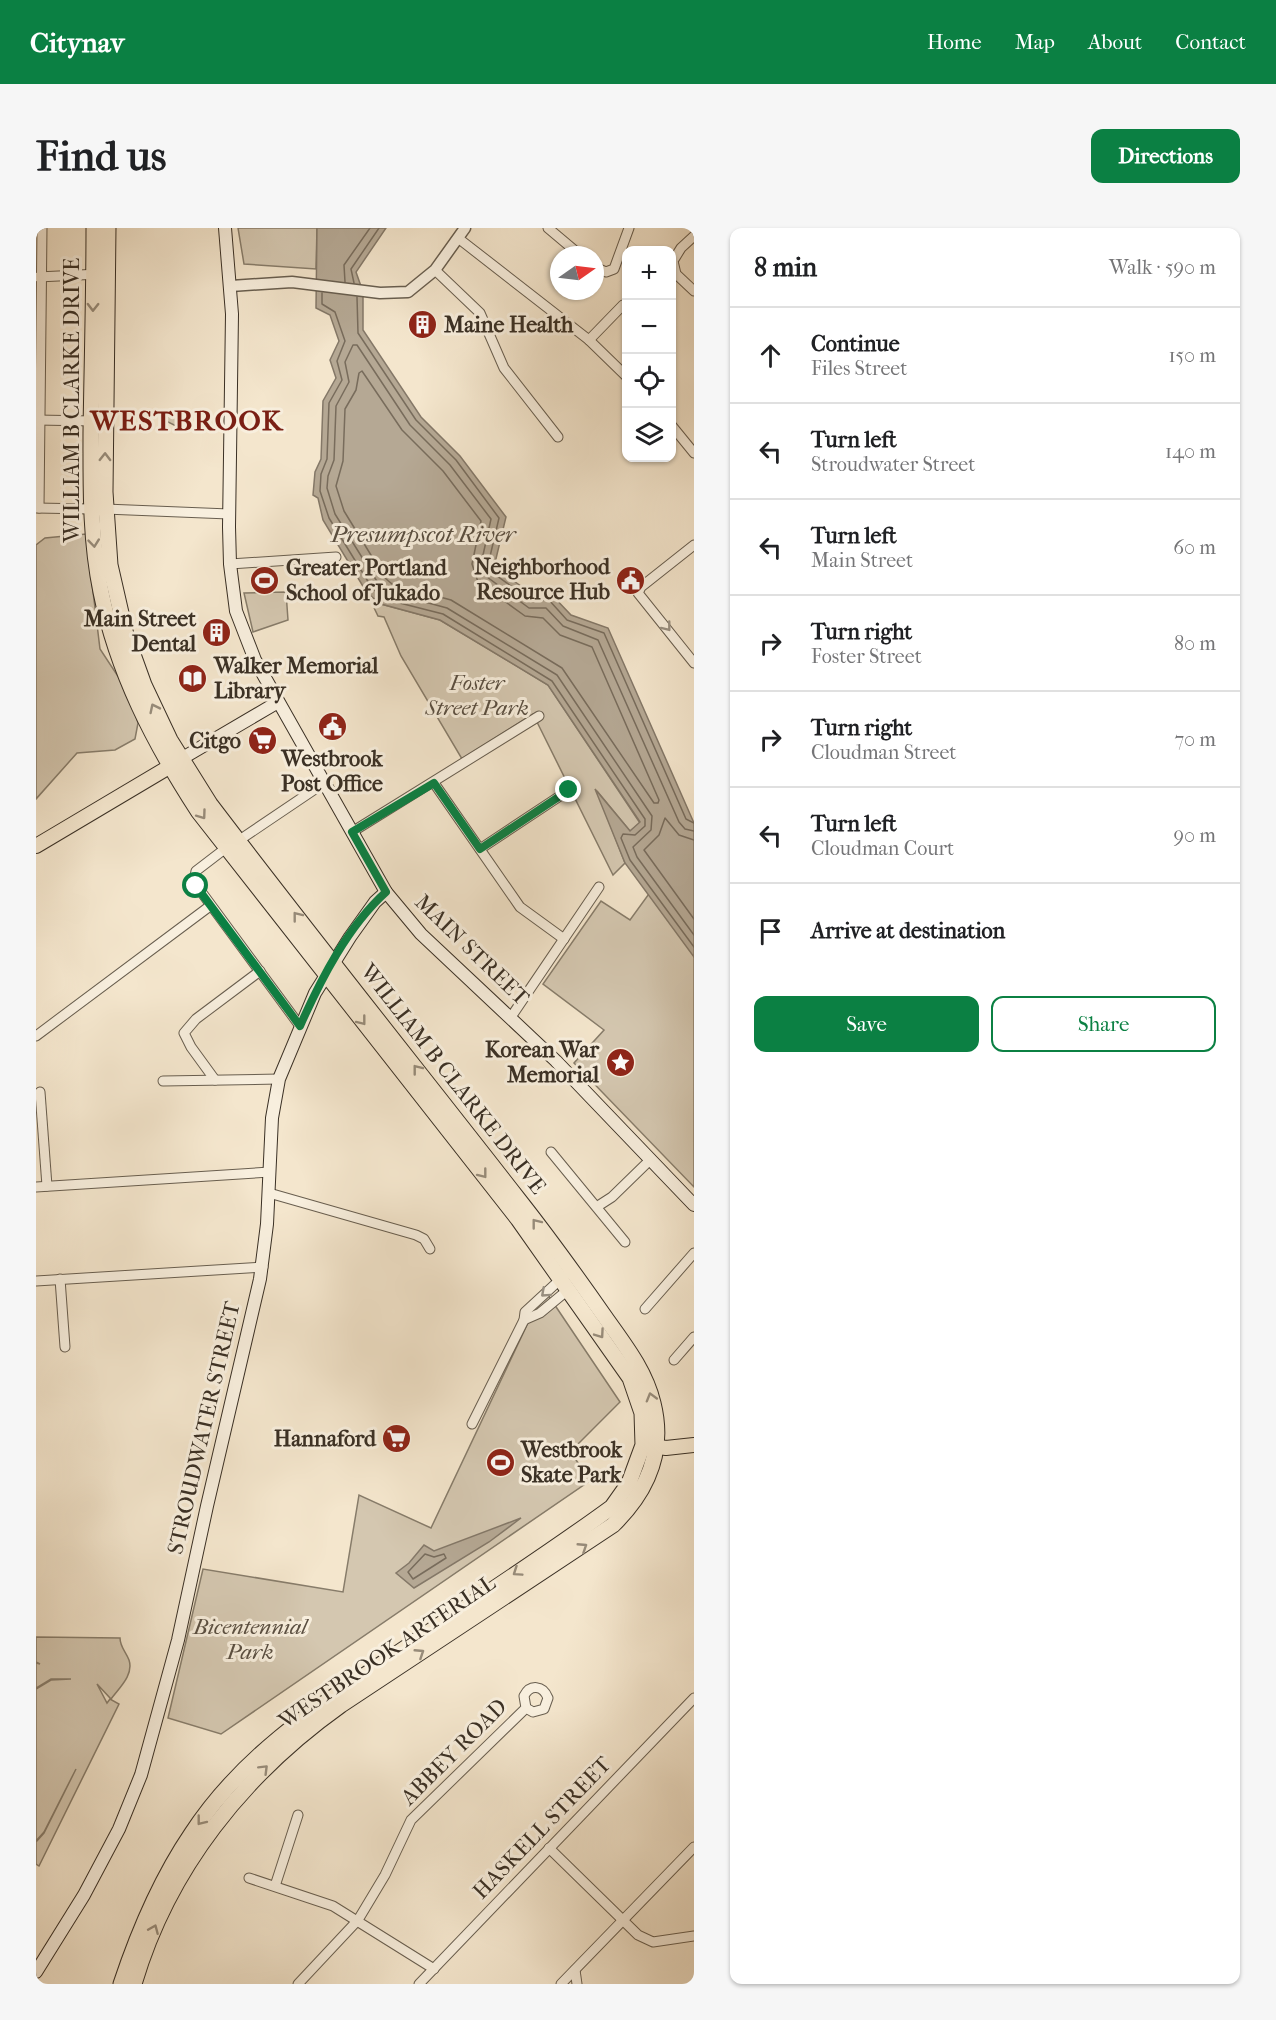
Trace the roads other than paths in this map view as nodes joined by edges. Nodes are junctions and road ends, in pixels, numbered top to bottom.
1 (42, 228) edge
2 (94, 228) edge
3 (108, 228) edge
4 (225, 228) edge
5 (465, 228) edge
6 (548, 228) edge
7 (629, 228) edge
8 (694, 236) edge
9 (458, 238) junction
10 (569, 246) edge
11 (435, 270) junction
12 (604, 271) edge
13 (100, 274) junction
14 (39, 276) edge
15 (231, 286) junction
16 (694, 291) edge
17 (622, 306) edge
18 (39, 314) edge
19 (589, 340) junction
20 (622, 371) edge
21 (38, 420) edge
22 (98, 421) junction
23 (676, 431) edge
24 (558, 437) dead end
25 (694, 453) edge
26 (37, 508) edge
27 (98, 509) junction
28 (229, 514) junction
29 (693, 547) edge
30 (336, 557) dead end
31 (230, 564) junction
32 (694, 663) edge
33 (278, 702) junction
34 (539, 716) dead end
35 (176, 763) junction
36 (324, 783) junction
37 (434, 783) junction
38 (569, 790) dead end
39 (352, 832) junction
40 (232, 845) junction
41 (36, 846) edge
42 (480, 849) junction
43 (599, 886) dead end
44 (386, 892) junction
45 (210, 906) junction
46 (564, 939) junction
47 (330, 969) junction
48 (260, 971) junction
49 (511, 1017) junction
50 (300, 1026) junction
51 (36, 1036) edge
52 (279, 1079) junction
53 (215, 1080) junction
54 (163, 1081) dead end
55 (40, 1092) dead end
56 (551, 1152) dead end
57 (651, 1159) junction
58 (270, 1172) junction
59 (47, 1186) junction
60 (36, 1187) edge
61 (269, 1193) junction
62 (694, 1205) edge
63 (598, 1206) junction
64 (625, 1242) dead end
65 (430, 1249) dead end
66 (694, 1252) edge
67 (263, 1267) junction
68 (60, 1279) junction
69 (567, 1279) junction
70 (36, 1281) edge
71 (645, 1309) dead end
72 (524, 1320) junction
73 (694, 1337) edge
74 (65, 1347) dead end
75 (674, 1360) dead end
76 (472, 1424) dead end
77 (694, 1445) edge
78 (650, 1446) junction
79 (694, 1698) edge
80 (526, 1708) dead end
81 (298, 1815) dead end
82 (694, 1847) edge
83 (549, 1848) junction
84 (249, 1878) dead end
85 (275, 1886) junction
86 (358, 1920) junction
87 (623, 1921) junction
88 (694, 1936) edge
89 (434, 1969) junction
90 (575, 1970) junction
91 (36, 1972) edge
92 (121, 1984) edge
93 (134, 1984) edge
94 (298, 1984) edge
95 (419, 1984) edge
96 (561, 1984) edge
97 (577, 1984) edge

1 - 14 street
2 - 13 highway, WILLIAM B CLARKE DRIVE
3 - 13 highway, WILLIAM B CLARKE DRIVE
4 - 15 main road, MAIN STREET
5 - 9 street
6 - 10 street
7 - 12 street
8 - 16 street
9 - 11 street
9 - 19 street
11 - 15 street
11 - 24 street
13 - 14 street
13 - 22 highway, WILLIAM B CLARKE DRIVE
14 - 18 street
15 - 28 main road, MAIN STREET
17 - 19 street
18 - 21 street
19 - 20 street
21 - 22 street
21 - 26 street
22 - 27 highway, WILLIAM B CLARKE DRIVE
23 - 25 street
26 - 27 street
27 - 28 street
27 - 35 highway, WILLIAM B CLARKE DRIVE
28 - 31 main road, MAIN STREET
29 -> 32 street
30 - 31 street
31 - 33 main road, MAIN STREET
33 - 35 main road
33 - 36 main road, MAIN STREET
34 - 37 street
35 - 40 highway, WILLIAM B CLARKE DRIVE
35 - 41 main road
36 - 39 main road, MAIN STREET
36 - 40 street
37 - 39 street
37 - 42 street
38 - 42 street
39 - 44 main road, MAIN STREET
40 - 45 street
40 - 47 highway, WILLIAM B CLARKE DRIVE
42 - 46 street
43 - 46 street
44 - 47 main road, STROUDWATER STREET
44 - 49 main road, MAIN STREET
45 - 48 street
45 - 51 street
46 - 49 street
47 - 50 main road, STROUDWATER STREET
47 - 69 highway, WILLIAM B CLARKE DRIVE
48 - 50 street
48 - 53 street
49 - 57 main road, MAIN STREET
50 - 52 main road, STROUDWATER STREET
52 - 53 street
52 - 58 main road, STROUDWATER STREET
53 - 54 street
55 - 59 street
56 - 63 street
57 - 62 main road, MAIN STREET
57 - 63 street
58 - 59 street
58 - 61 main road, STROUDWATER STREET
59 - 60 street
61 - 65 street
61 - 67 main road, STROUDWATER STREET
63 - 64 street
66 - 71 street
67 - 68 street
67 - 91 main road, STROUDWATER STREET
68 - 70 street
68 - 74 street
69 - 72 street
69 -> 72 street
69 - 78 highway, WILLIAM B CLARKE DRIVE
72 - 76 street
73 - 75 street
77 - 78 main road
78 -> 92 highway, WESTBROOK ARTERIAL
93 -> 78 highway, WESTBROOK ARTERIAL
79 - 83 street, HASKELL STREET
80 - 86 street, ABBEY ROAD
81 - 85 street
82 - 87 street
83 - 87 street
83 - 89 street, HASKELL STREET
84 - 85 street
85 - 86 street
86 - 89 street
86 - 94 street, ABBEY ROAD
87 - 88 street
87 - 90 street
89 - 95 street, HASKELL STREET
90 - 96 street
90 - 97 street

